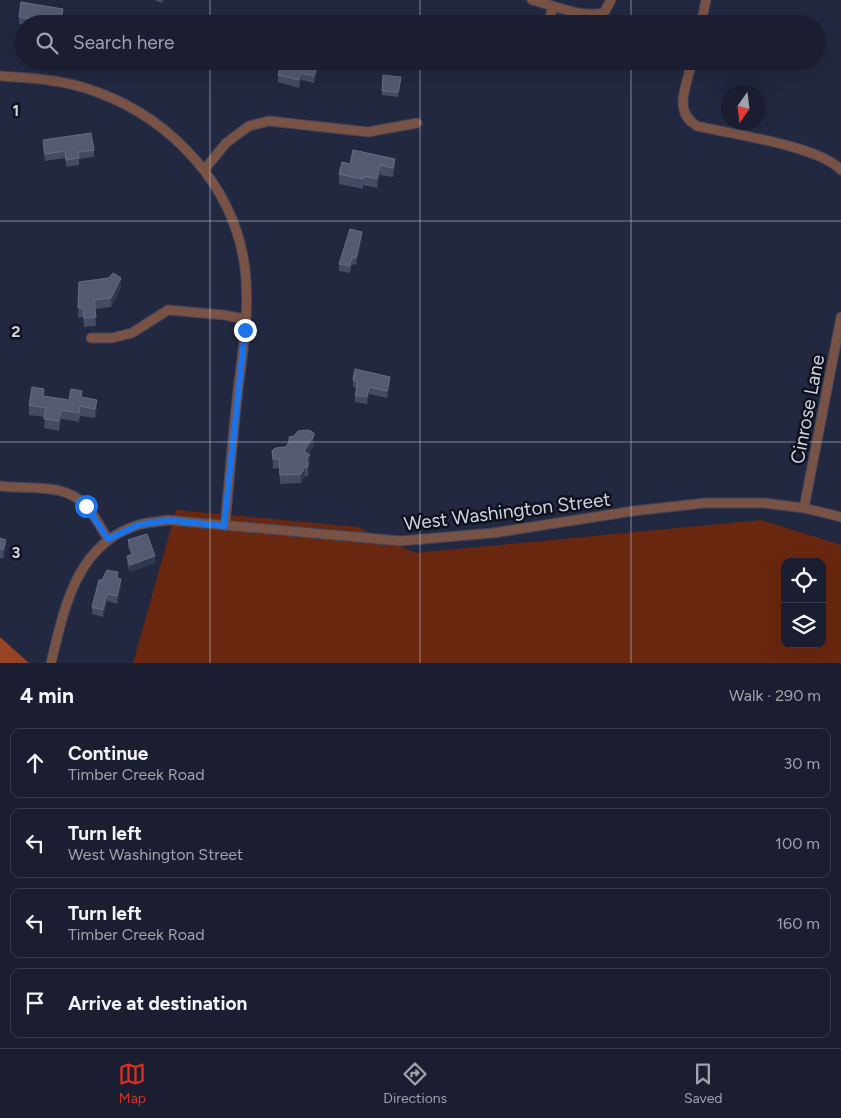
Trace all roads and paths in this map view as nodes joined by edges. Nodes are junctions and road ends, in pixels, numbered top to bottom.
1 (532, 0) edge
2 (612, 0) edge
3 (706, 0) edge
4 (553, 6) junction
5 (550, 15) edge
6 (703, 15) edge
7 (690, 70) edge
8 (0, 76) edge
9 (417, 123) dead end
10 (204, 170) junction
11 (841, 170) edge
12 (841, 317) edge
13 (245, 319) junction
14 (91, 338) dead end
15 (0, 486) edge
16 (804, 508) junction
17 (841, 517) edge
18 (224, 526) junction
19 (108, 539) junction
20 (51, 663) edge

1 - 4 street
2 - 4 street
3 - 6 street
4 - 5 street
7 - 11 street
8 - 10 street
9 - 10 street
10 - 13 street
12 - 16 street, Cinrose Lane
13 - 14 street
13 - 18 street
15 - 19 street
16 - 17 street, West Washington Street
16 - 18 street, West Washington Street
18 - 19 street, West Washington Street
19 - 20 street, West Washington Street

